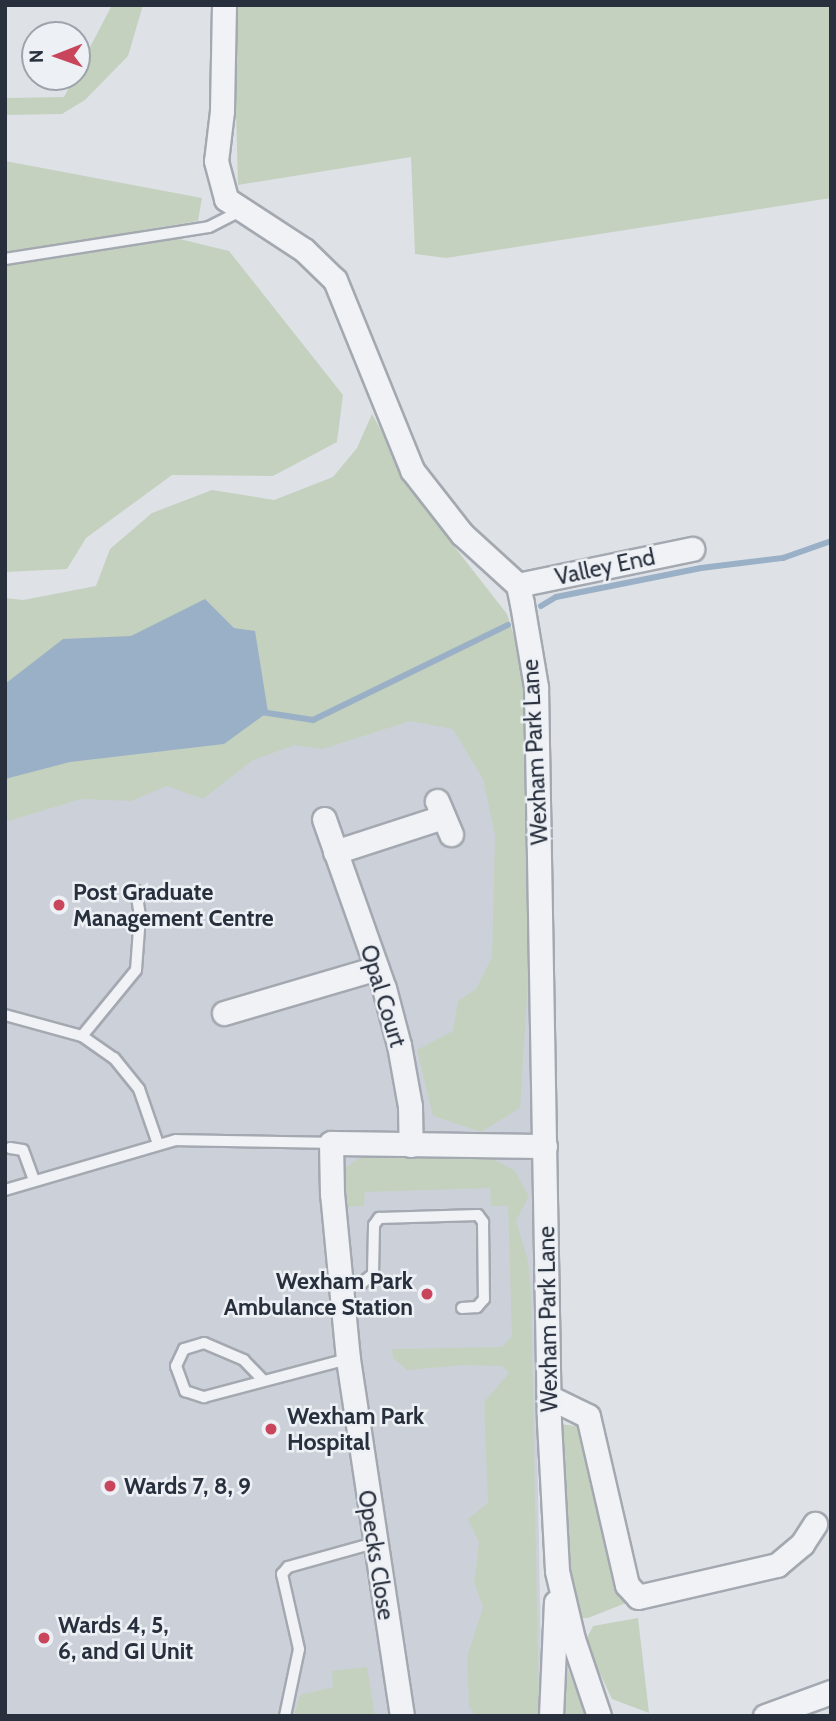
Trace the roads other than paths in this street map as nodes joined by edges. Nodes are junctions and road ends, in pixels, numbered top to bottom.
1 (224, 5) edge
2 (240, 211) junction
3 (5, 259) edge
4 (692, 549) dead end
5 (518, 585) junction
6 (444, 817) dead end
7 (324, 819) dead end
8 (335, 852) junction
9 (136, 890) dead end
10 (377, 968) junction
11 (224, 1013) dead end
12 (5, 1018) edge
13 (82, 1036) junction
14 (331, 1143) junction
15 (158, 1144) junction
16 (411, 1145) junction
17 (545, 1146) junction
18 (10, 1148) dead end
19 (34, 1181) junction
20 (5, 1190) edge
21 (340, 1284) junction
22 (462, 1308) dead end
23 (348, 1359) junction
24 (263, 1380) junction
25 (549, 1397) junction
26 (815, 1524) dead end
27 (374, 1543) junction
28 (557, 1571) junction
29 (831, 1692) edge
30 (285, 1716) edge
31 (402, 1716) edge
32 (551, 1716) edge
33 (599, 1716) edge
34 (765, 1716) edge

1 - 2 street
2 - 3 lane
2 - 5 street
4 - 5 street, Valley End
5 - 17 street, Wexham Park Lane
6 - 8 street
7 - 8 street, Opal Court
8 - 10 street, Opal Court
9 - 13 lane
10 - 11 street
10 - 16 street, Opal Court
12 - 13 lane
13 - 15 lane
14 - 15 lane
14 - 16 street
14 - 21 street, Opecks Close
15 - 19 lane
16 - 17 street
17 - 25 street, Wexham Park Lane
18 - 19 lane
19 - 20 lane
21 - 22 lane
21 - 23 street, Opecks Close
23 - 24 lane
23 - 27 street, Opecks Close
24 - 24 lane
25 - 26 street
25 - 28 street, Wexham Park Lane
27 - 30 lane
27 - 31 street, Opecks Close
28 - 32 street, Wexham Park Lane
28 - 33 street, Wexham Park Lane
29 - 34 street

